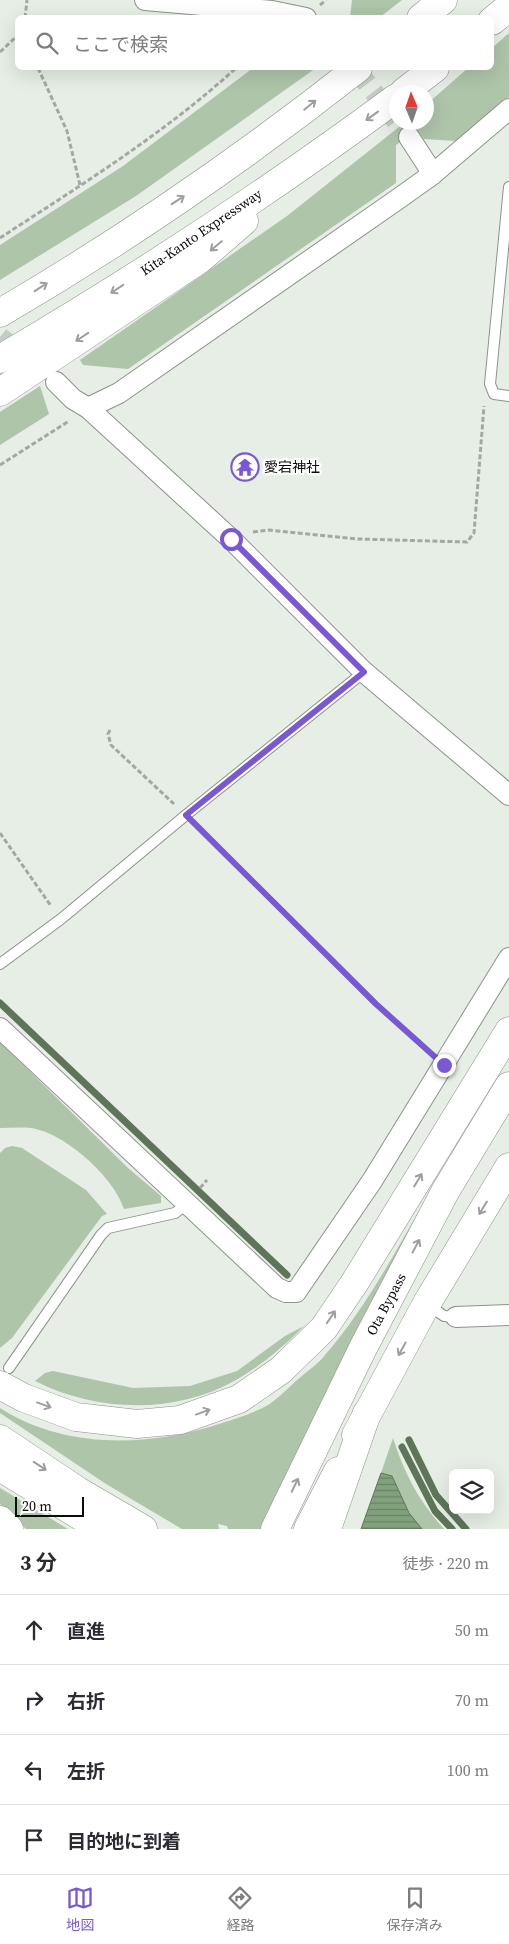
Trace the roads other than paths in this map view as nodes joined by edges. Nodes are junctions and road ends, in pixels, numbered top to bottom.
1 (145, 0) edge
2 (442, 0) edge
3 (509, 7) edge
4 (291, 15) edge
5 (424, 15) edge
6 (494, 19) edge
7 (355, 70) edge
8 (432, 70) edge
9 (413, 85) edge
10 (389, 103) edge
11 (508, 114) edge
12 (346, 135) junction
13 (409, 136) dead end
14 (432, 174) junction
15 (509, 187) edge
16 (0, 313) edge
17 (0, 359) edge
18 (56, 382) dead end
19 (0, 392) edge
20 (509, 396) edge
21 (88, 408) junction
22 (364, 672) junction
23 (509, 795) edge
24 (509, 958) edge
25 (0, 964) edge
26 (0, 1028) edge
27 (509, 1031) edge
28 (509, 1086) edge
29 (509, 1167) edge
30 (187, 1204) junction
31 (427, 1304) junction
32 (509, 1315) edge
33 (456, 1317) joint
34 (4, 1377) edge
35 (367, 1413) junction
36 (0, 1439) edge
37 (0, 1467) edge
38 (0, 1520) edge
39 (9, 1529) edge
40 (102, 1529) edge
41 (143, 1529) edge
42 (275, 1529) edge
43 (308, 1529) edge
44 (327, 1529) edge

1 - 4 street
2 - 5 highway
3 - 6 highway
16 -> 7 highway
8 - 9 highway
10 -> 12 highway, Kita-Kanto Expressway
11 - 14 street
12 -> 17 highway, Kita-Kanto Expressway
12 -> 19 highway
13 - 14 street
14 - 21 street
15 - 20 lane
18 - 21 street
21 - 22 street
22 - 23 street
22 - 25 lane
24 - 30 street
26 - 30 street
34 -> 27 highway
42 -> 28 highway, Ota Bypass
29 -> 31 highway
30 - 34 lane
31 - 33 lane
31 -> 35 highway
32 - 33 street
35 - 43 highway
35 - 44 highway
36 -> 41 highway
37 - 40 highway
38 - 39 highway

